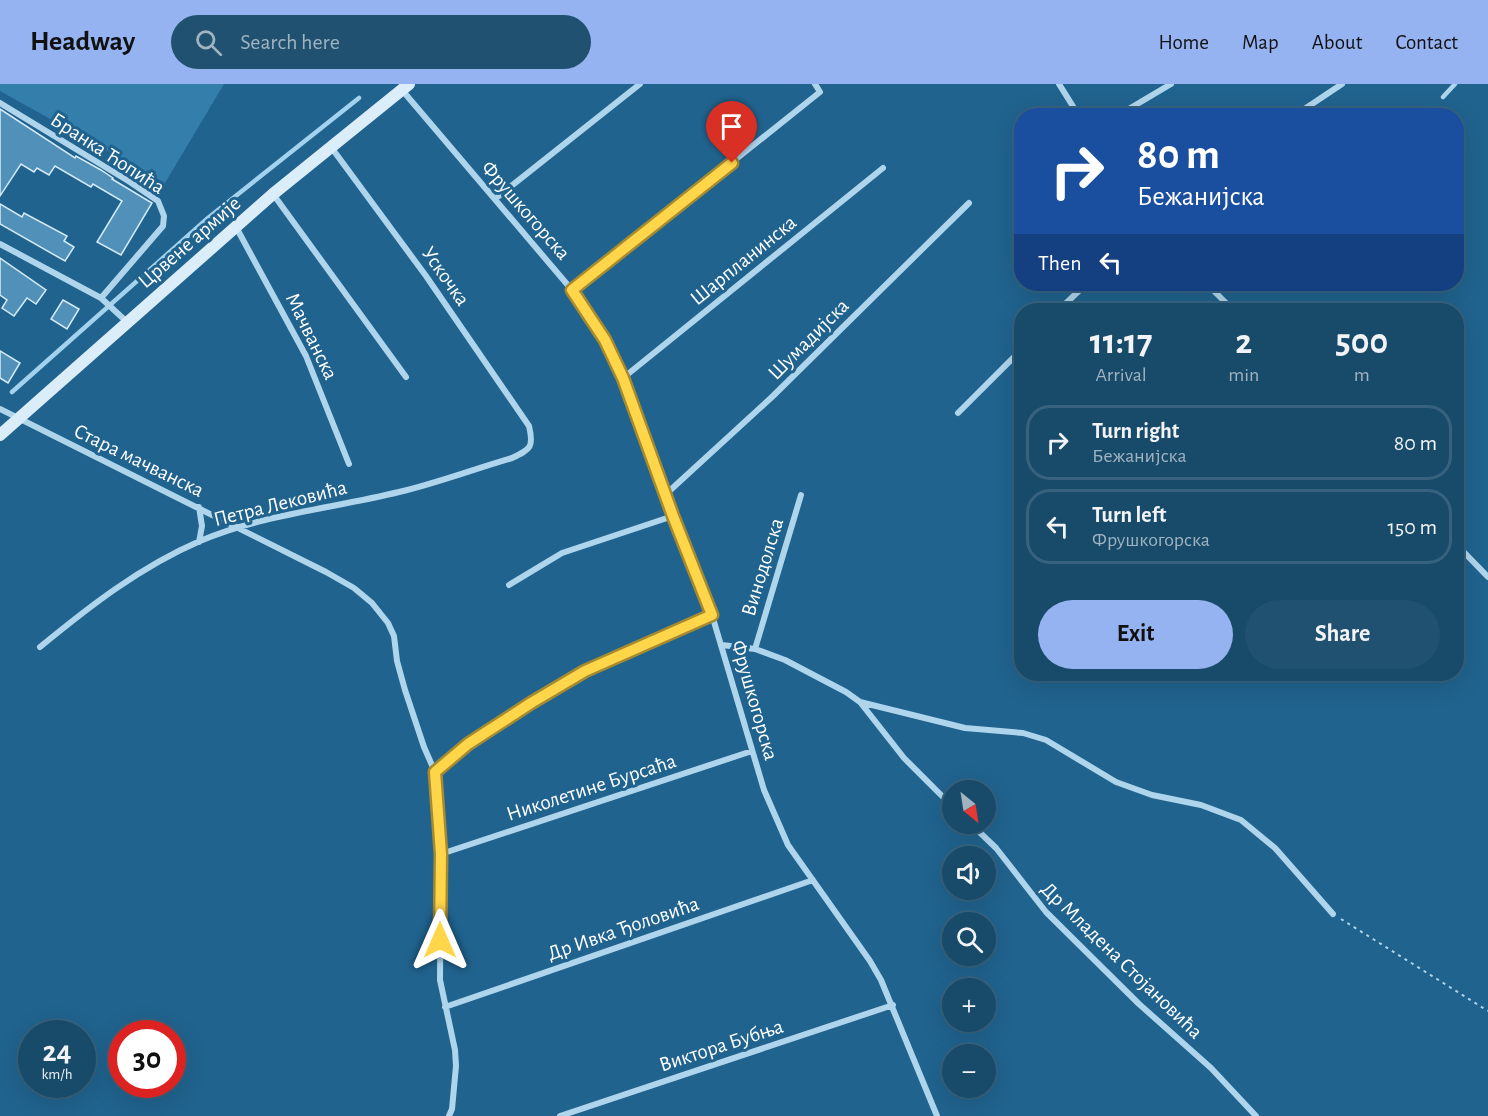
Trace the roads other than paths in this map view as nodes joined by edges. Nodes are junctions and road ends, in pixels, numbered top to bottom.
1 (640, 84) edge
2 (815, 84) edge
3 (1059, 84) edge
4 (1171, 84) edge
5 (1342, 84) edge
6 (1455, 84) edge
7 (405, 87) edge
8 (1443, 98) dead end
9 (0, 104) edge
10 (1073, 108) edge
11 (1131, 108) edge
12 (1306, 108) edge
13 (331, 147) junction
14 (883, 168) dead end
15 (273, 194) junction
16 (495, 199) junction
17 (969, 203) dead end
18 (236, 227) junction
19 (0, 244) edge
20 (572, 290) junction
21 (1079, 291) edge
22 (1214, 291) edge
23 (101, 298) junction
24 (1066, 303) edge
25 (1226, 303) edge
26 (127, 322) junction
27 (1014, 357) edge
28 (406, 377) dead end
29 (623, 378) junction
30 (0, 410) edge
31 (958, 413) dead end
32 (18, 420) junction
33 (529, 426) joint
34 (0, 435) edge
35 (349, 464) dead end
36 (665, 495) junction
37 (801, 495) dead end
38 (199, 507) junction
39 (673, 516) junction
40 (235, 528) junction
41 (199, 542) junction
42 (1464, 552) edge
43 (1488, 577) edge
44 (509, 585) dead end
45 (712, 615) junction
46 (722, 645) junction
47 (40, 646) dead end
48 (755, 650) junction
49 (860, 702) junction
50 (752, 751) junction
51 (435, 772) junction
52 (942, 796) edge
53 (981, 834) edge
54 (441, 854) junction
55 (813, 880) junction
56 (1333, 914) road end
57 (893, 1005) junction
58 (444, 1007) junction
59 (452, 1108) junction
60 (449, 1116) edge
61 (456, 1116) edge
62 (560, 1116) edge
63 (937, 1116) edge
64 (1256, 1116) edge

1 - 16 street
2 - 20 street
3 - 10 street
4 - 11 street
5 - 12 street
6 - 8 lane
7 - 13 main road, Црвене армије
7 - 16 street, Фрушкогорска
9 - 23 street, Бранка Ћопића
13 - 15 main road, Црвене армије
13 - 33 street, Ускочка
14 - 29 street, Шарпланинска
15 - 18 main road, Црвене армије
15 - 28 street
16 - 20 street, Фрушкогорска
17 - 36 street, Шумадијска
18 - 26 main road, Црвене армије
18 - 35 street, Мачванска
19 - 23 street
20 - 29 street, Фрушкогорска
21 - 24 street
22 - 25 street
23 - 26 street
26 - 32 main road, Црвене армије
27 - 31 street
29 - 36 street, Фрушкогорска
30 - 32 street, Стара мачванска
32 - 34 main road, Црвене армије
32 - 38 street, Стара мачванска
33 - 40 street, Петра Лековића
36 - 39 street, Фрушкогорска
37 - 48 street, Винодолска
38 - 40 street, Стара мачванска
38 - 41 street
39 - 44 street
39 - 45 street, Фрушкогорска
40 - 41 street, Петра Лековића
40 - 51 street, Стара мачванска
41 - 47 street, Петра Лековића
42 - 43 street
45 - 46 street, Фрушкогорска
45 - 51 street
46 - 48 street
46 - 50 street, Фрушкогорска
48 - 49 street
49 - 52 street
49 - 56 street
50 - 54 street, Николетине Бурсаћа
50 - 55 street, Фрушкогорска
51 - 54 street, Стара мачванска
53 - 64 street, Др Младена Стојановића
54 - 58 street, Стара мачванска
55 - 57 street, Фрушкогорска
55 - 58 street, Др Ивка Ђоловића
57 - 62 street, Виктора Бубња
57 - 63 street, Фрушкогорска
58 - 59 street, Стара мачванска
59 - 60 street, Стара мачванска
59 - 61 street

